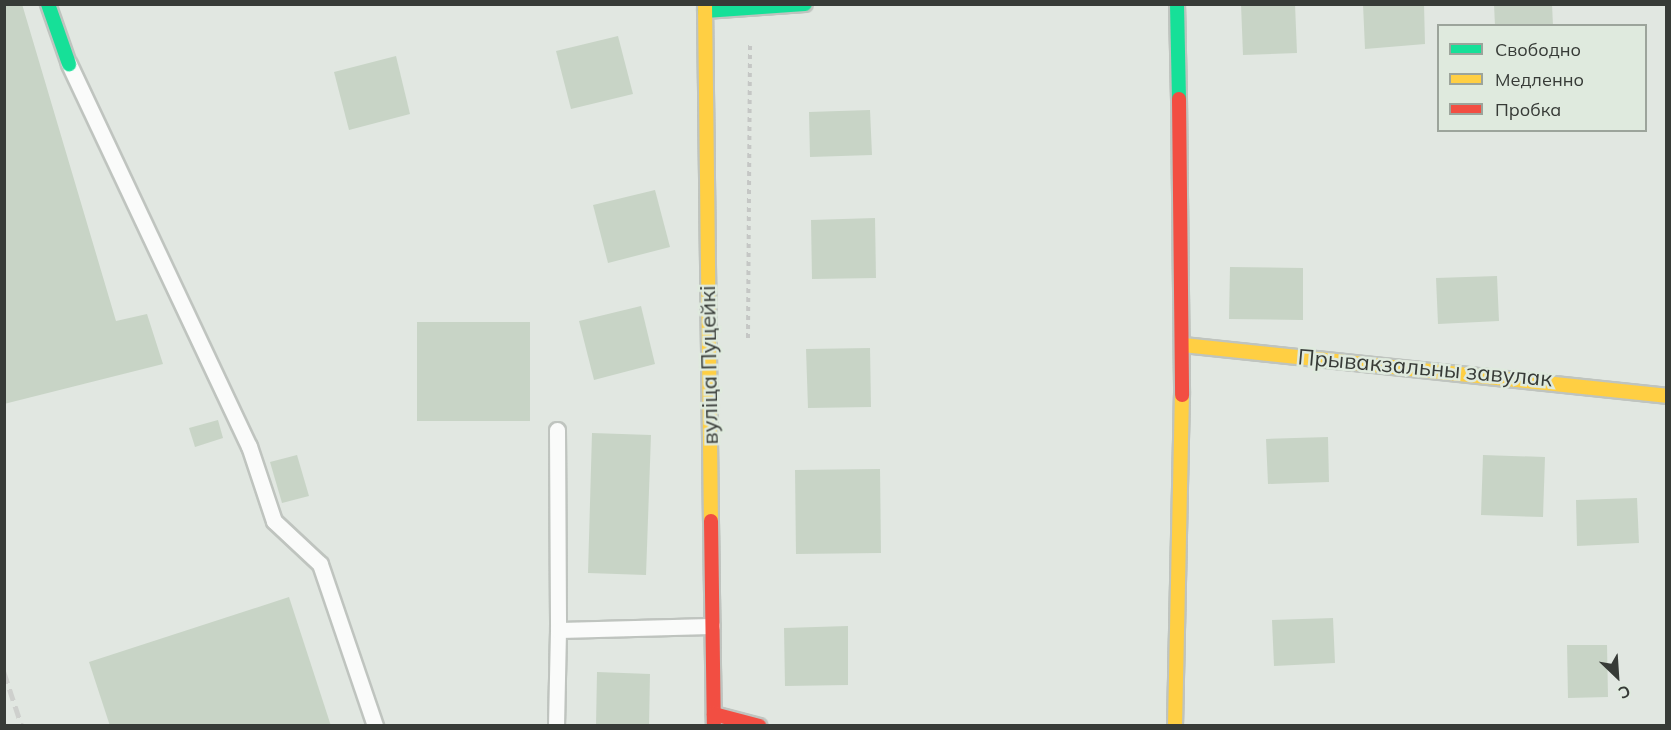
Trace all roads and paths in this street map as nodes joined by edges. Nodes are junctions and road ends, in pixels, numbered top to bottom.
1 (48, 4) edge
2 (805, 4) edge
3 (1177, 4) edge
4 (705, 8) edge
5 (69, 64) joint
6 (1183, 345) junction
7 (1666, 396) edge
8 (557, 430) dead end
9 (712, 626) junction
10 (558, 630) junction
11 (714, 720) edge
12 (375, 726) edge
13 (556, 726) edge
14 (759, 726) edge
15 (1176, 726) edge

1 - 5 street
2 - 4 street
3 - 6 street
4 - 9 street, вуліца Пуцейкі
5 - 12 lane
6 - 7 street, Прывакзальны завулак
6 - 15 street
8 - 10 lane
9 - 10 lane
9 - 11 street, вуліца Пуцейкі
10 - 13 lane
11 - 14 street

